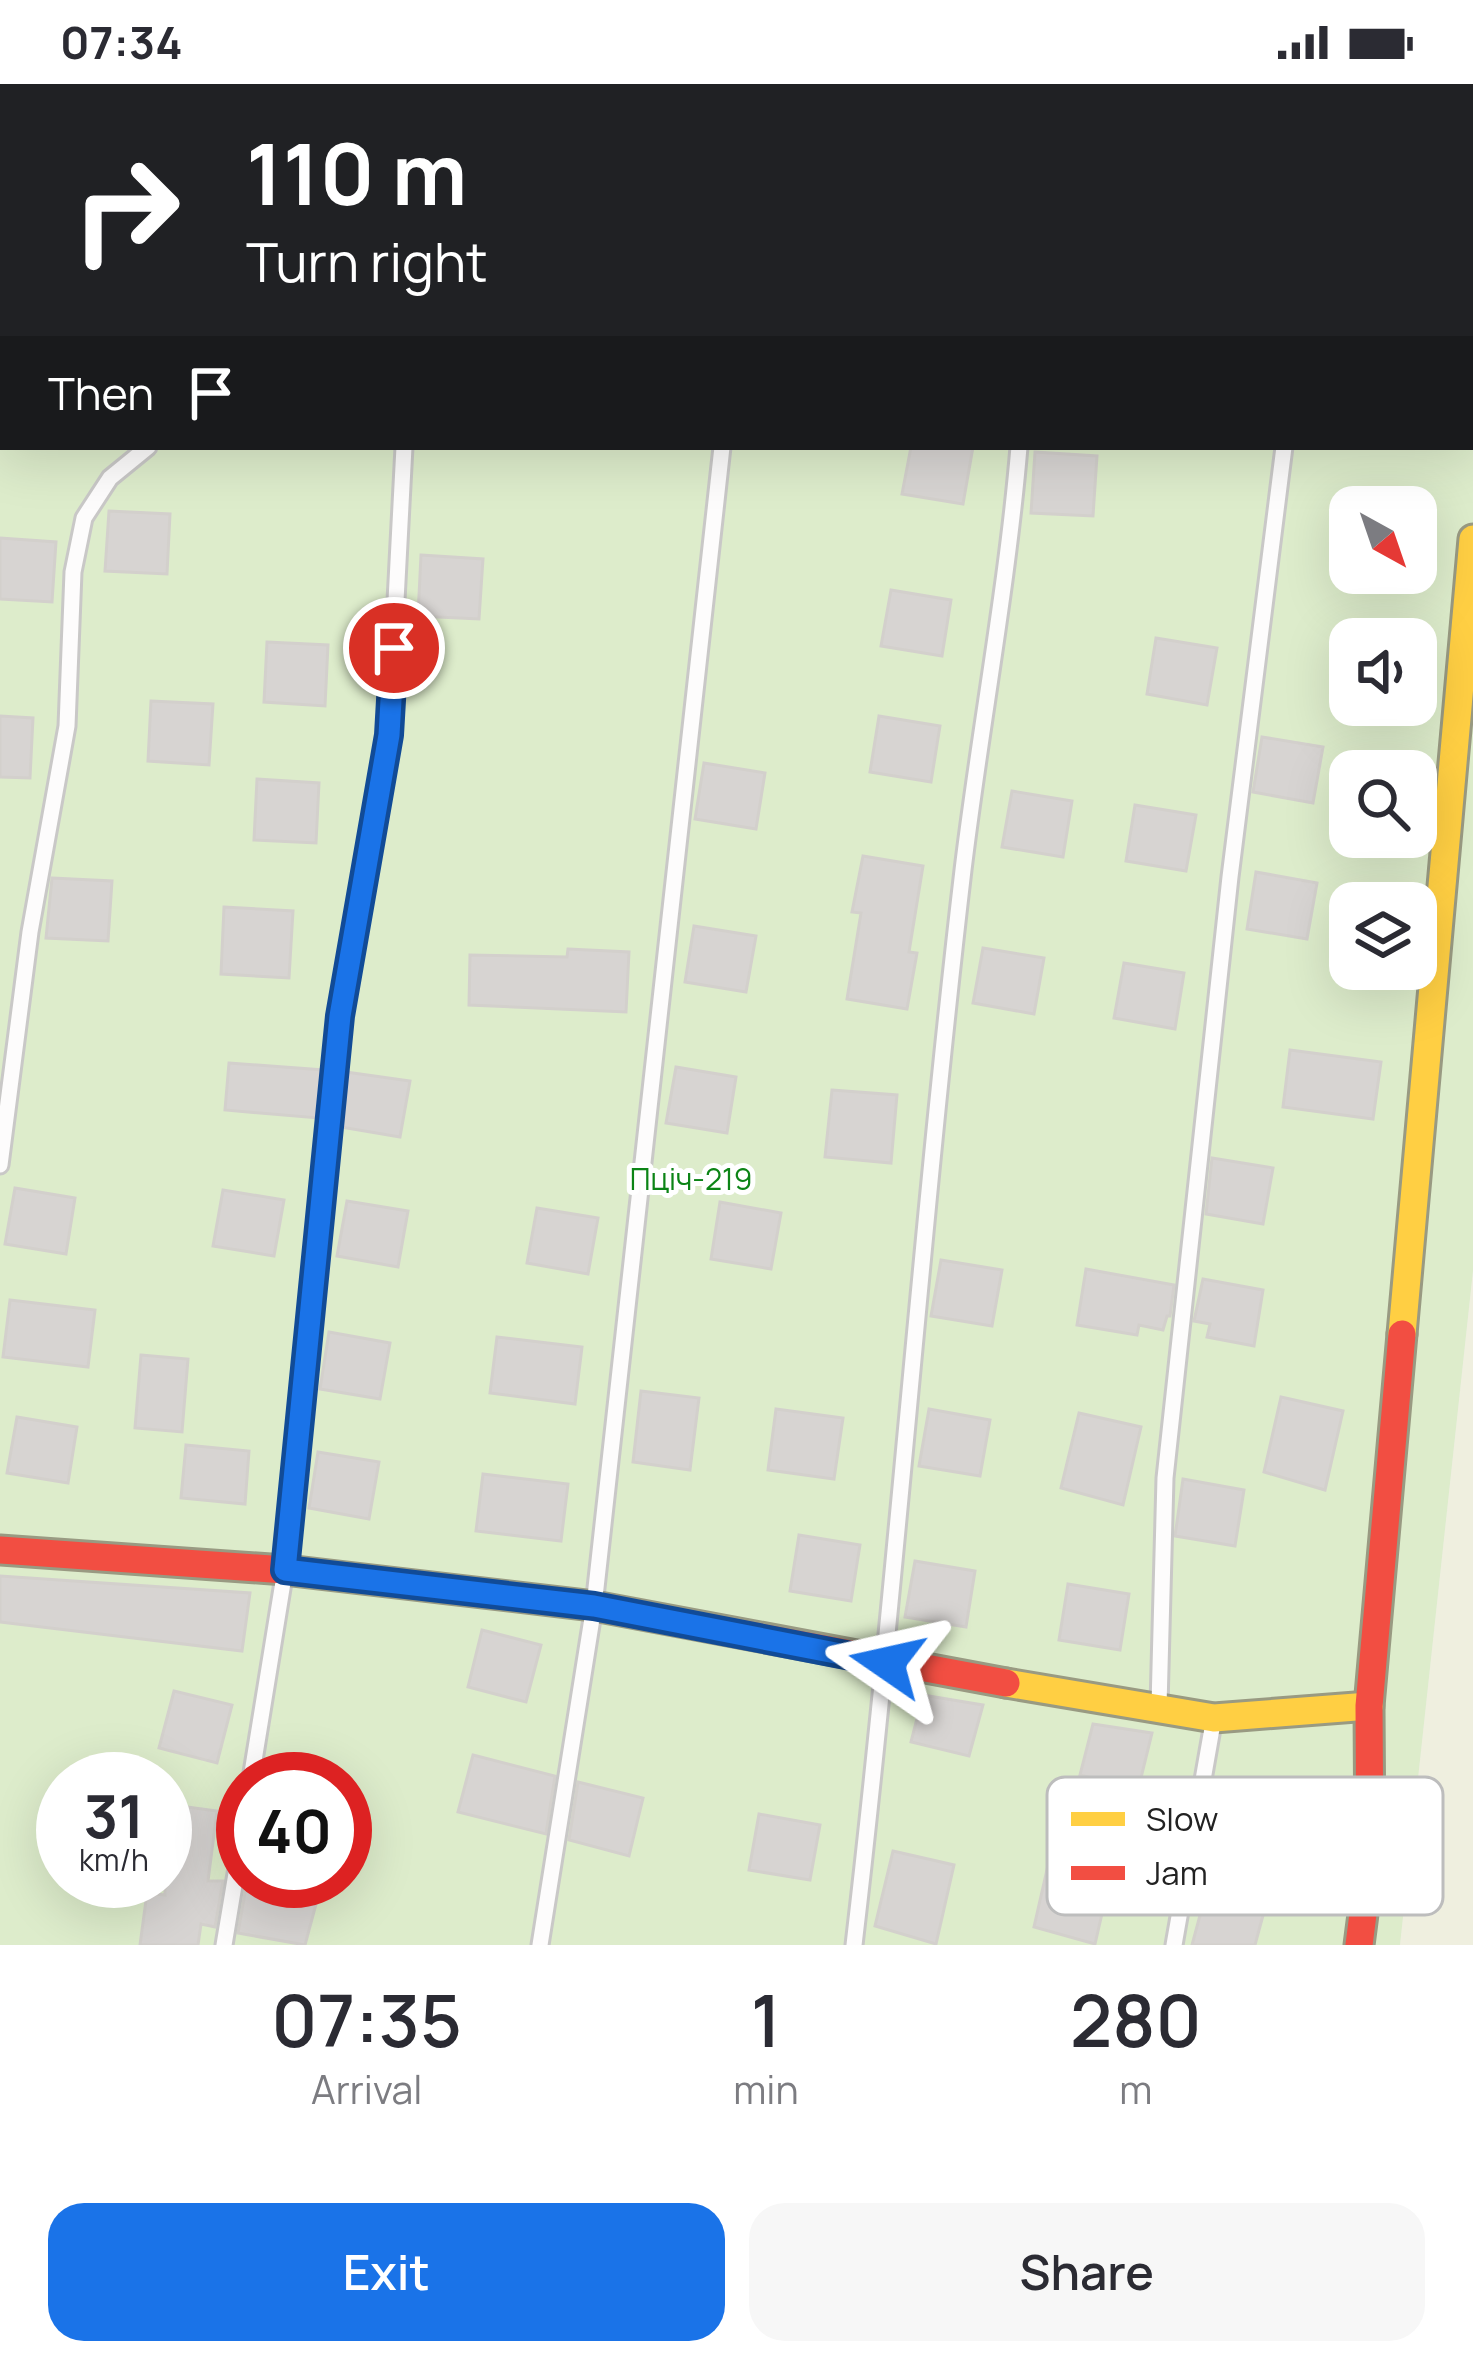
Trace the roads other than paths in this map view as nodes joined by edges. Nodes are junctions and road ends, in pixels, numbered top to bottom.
1 (144, 450) edge
2 (404, 450) edge
3 (722, 450) edge
4 (1019, 450) edge
5 (1284, 450) edge
6 (1473, 538) edge
7 (0, 1165) edge
8 (0, 1550) edge
9 (285, 1570) junction
10 (594, 1606) junction
11 (887, 1663) junction
12 (1369, 1706) junction
13 (1159, 1709) junction
14 (1214, 1718) junction
15 (255, 1752) edge
16 (1204, 1777) edge
17 (1369, 1777) edge
18 (230, 1908) edge
19 (1179, 1915) edge
20 (1363, 1915) edge
21 (224, 1945) edge
22 (539, 1945) edge
23 (854, 1945) edge
24 (1174, 1945) edge
25 (1359, 1945) edge

1 - 7 lane
2 - 9 lane
3 - 10 lane
4 - 11 lane
5 - 13 lane
6 - 12 street
8 - 9 street
9 - 10 street
9 - 15 lane
10 - 11 street
10 - 22 lane
11 - 13 street
11 - 23 lane
12 - 14 street
12 - 17 street
13 - 14 street
14 - 16 lane
18 - 21 lane
19 - 24 lane
20 - 25 street

